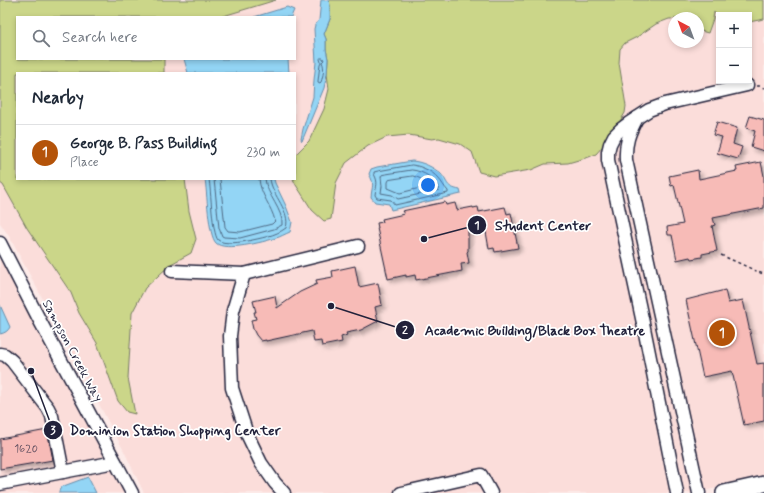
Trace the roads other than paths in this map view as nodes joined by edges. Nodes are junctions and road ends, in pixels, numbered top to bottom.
1 (747, 85) dead end
2 (638, 117) junction
3 (630, 184) junction
4 (614, 188) junction
5 (0, 243) edge
6 (358, 246) dead end
7 (172, 272) dead end
8 (244, 274) junction
9 (0, 354) edge
10 (115, 462) junction
11 (63, 472) junction
12 (764, 484) edge
13 (4, 487) edge
14 (132, 493) edge
15 (284, 493) edge
16 (401, 493) edge
17 (491, 493) edge
18 (677, 493) edge
19 (700, 493) edge
20 (724, 493) edge

1 - 2 street
2 - 3 street
2 - 4 street
3 - 4 street
3 - 19 street
4 - 18 street
5 - 10 street, Sampson Creek Way
6 - 8 street
7 - 8 street
8 - 15 street
9 - 11 street
10 - 11 street
10 - 14 street, Sampson Creek Way
11 - 13 street
12 - 20 main road
16 - 17 street

